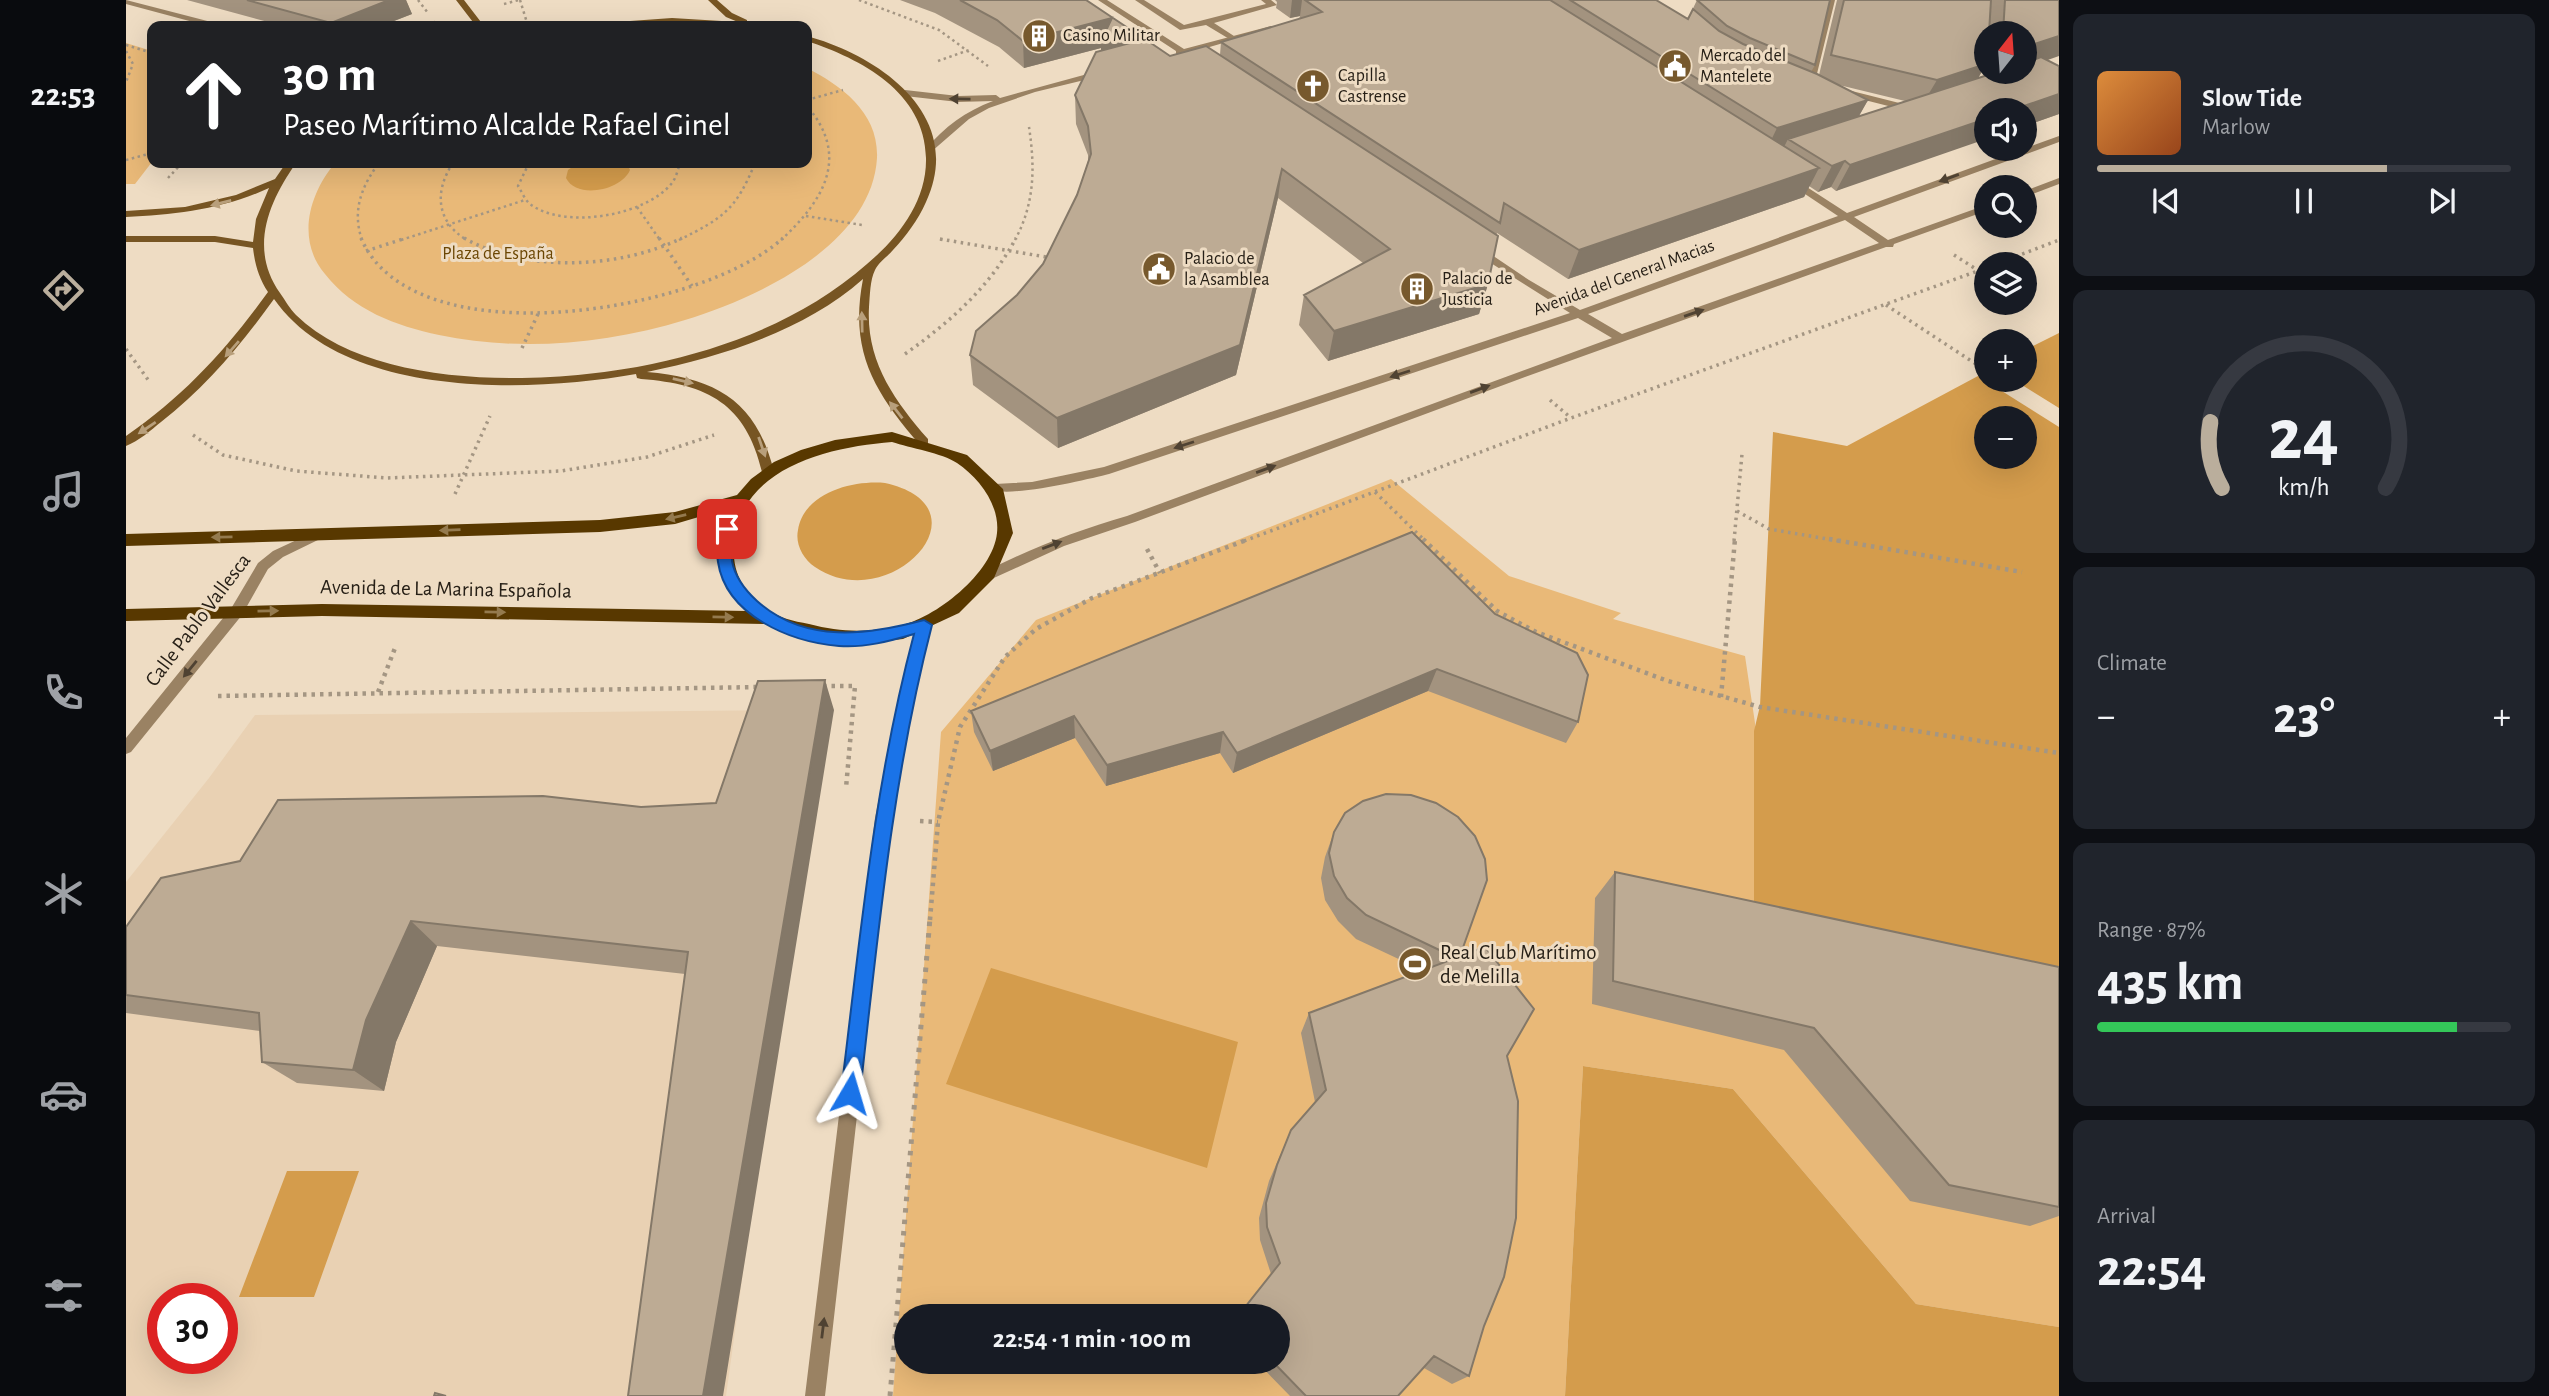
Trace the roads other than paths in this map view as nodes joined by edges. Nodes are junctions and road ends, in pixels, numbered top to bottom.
1 (460, 0) edge
2 (712, 0) edge
3 (1102, 0) edge
4 (1139, 0) edge
5 (1265, 0) edge
6 (1831, 0) edge
7 (126, 2) edge
8 (197, 21) edge
9 (476, 21) edge
10 (658, 21) edge
11 (686, 21) edge
12 (742, 21) edge
13 (1208, 22) junction
14 (1286, 24) edge
15 (1231, 38) junction
16 (812, 40) edge
17 (1183, 52) junction
18 (1170, 55) edge
19 (1118, 69) edge
20 (1213, 73) edge
21 (1810, 83) junction
22 (1823, 86) edge
23 (1835, 89) edge
24 (905, 93) junction
25 (1795, 93) edge
26 (1014, 96) junction
27 (1899, 118) edge
28 (2059, 139) edge
29 (931, 149) junction
30 (287, 168) edge
31 (1786, 178) edge
32 (2059, 181) edge
33 (276, 182) junction
34 (2037, 189) edge
35 (1974, 212) edge
36 (126, 214) edge
37 (1844, 216) junction
38 (126, 239) edge
39 (1467, 244) edge
40 (1889, 244) junction
41 (257, 246) junction
42 (870, 268) junction
43 (272, 294) junction
44 (1582, 313) junction
45 (1622, 339) junction
46 (615, 374) junction
47 (126, 442) edge
48 (924, 442) junction
49 (768, 472) junction
50 (995, 488) junction
51 (742, 499) junction
52 (318, 535) junction
53 (126, 540) edge
54 (991, 574) junction
55 (237, 611) junction
56 (126, 615) edge
57 (765, 618) junction
58 (924, 625) junction
59 (126, 748) edge
60 (815, 1396) edge

1 - 9 main road
2 - 12 main road
3 - 17 street
4 - 13 street
5 - 13 street
6 - 21 street
7 - 8 street
10 - 11 main road
13 - 15 street
14 - 15 street
15 - 17 street
16 - 24 main road
17 - 18 street
17 - 20 street
19 - 26 street
21 - 22 street
21 - 25 street
23 - 27 street
26 -> 24 street
24 - 29 main road
26 - 29 street
28 -> 37 street, Avenida del General Macias
29 - 42 main road
30 - 33 main road
31 - 37 street
32 - 34 street
33 -> 36 main road
33 - 41 main road
35 - 40 street
37 - 40 street
37 - 44 street, Avenida del General Macias
38 - 41 main road
39 - 44 street
45 -> 40 street
41 - 43 main road
42 - 46 main road
48 -> 42 main road
43 - 46 main road
43 -> 47 main road
44 - 45 street
44 -> 50 street, Avenida del General Macias
54 -> 45 street
46 -> 49 main road
48 - 49 main road
48 - 50 main road
49 - 51 main road
50 - 54 main road
51 -> 52 main road
51 - 57 main road
52 -> 53 main road
52 - 55 street, Calle Pablo Vallesca
54 - 58 main road
55 - 56 main road, Avenida de La Marina Española
55 -> 57 main road, Avenida de La Marina Española
55 -> 59 street, Calle Pablo Vallesca
57 - 58 main road
60 -> 58 street

